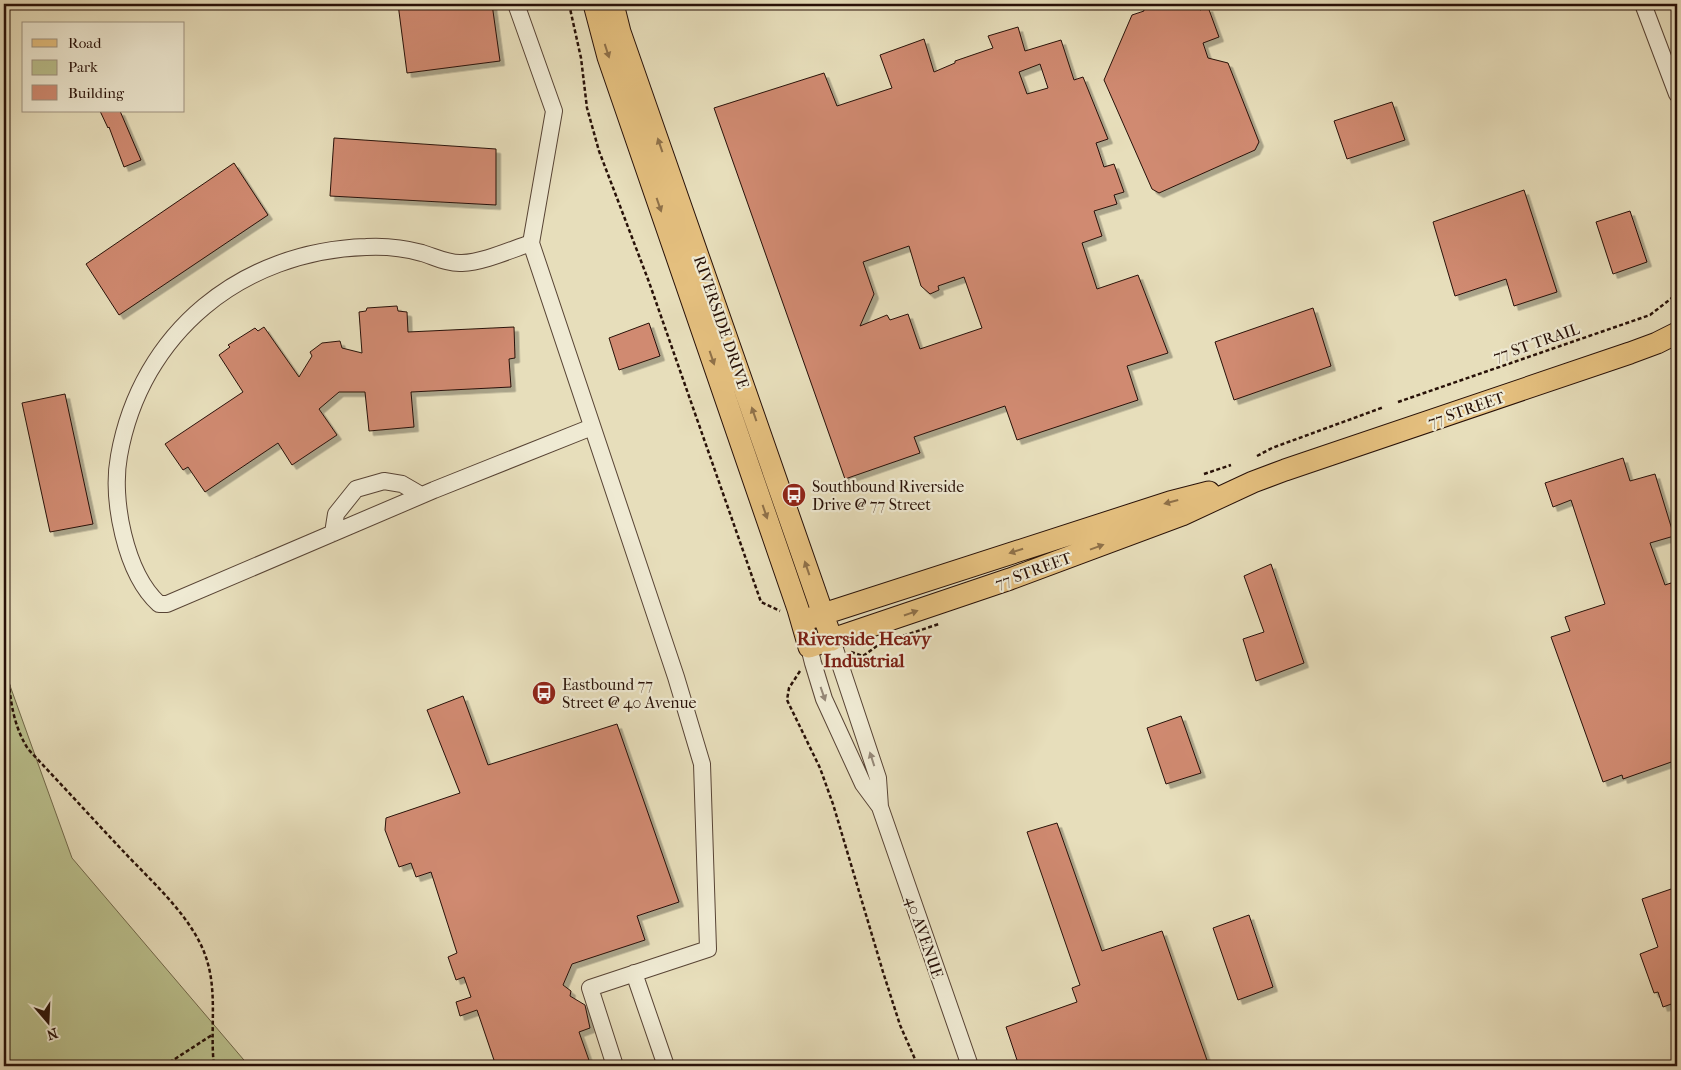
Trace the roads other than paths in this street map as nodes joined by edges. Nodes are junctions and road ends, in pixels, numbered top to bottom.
1 (516, 4) edge
2 (594, 4) edge
3 (613, 4) edge
4 (1643, 4) edge
5 (1677, 94) edge
6 (531, 243) junction
7 (1677, 333) edge
8 (592, 427) junction
9 (1253, 482) junction
10 (421, 495) junction
11 (333, 532) junction
12 (823, 614) junction
13 (794, 617) junction
14 (832, 640) junction
15 (810, 647) junction
16 (880, 807) junction
17 (634, 973) junction
18 (615, 1066) edge
19 (666, 1066) edge
20 (970, 1066) edge

1 - 6 street
2 -> 13 main road, RIVERSIDE DRIVE
12 -> 3 main road, RIVERSIDE DRIVE
4 - 5 street
6 - 8 street
6 - 11 street
7 - 9 main road, 77 STREET
8 - 10 street
8 - 17 street
9 -> 12 main road, 77 STREET
14 -> 9 main road, 77 STREET
10 - 11 street
10 - 11 street
12 - 13 main road, 77 STREET
12 - 14 main road, RIVERSIDE DRIVE
13 - 15 main road, 40 AVENUE
14 - 15 main road, 77 STREET
16 -> 14 street, 40 AVENUE
15 -> 16 street, 40 AVENUE
16 - 20 street, 40 AVENUE
17 - 18 street
17 - 19 street

